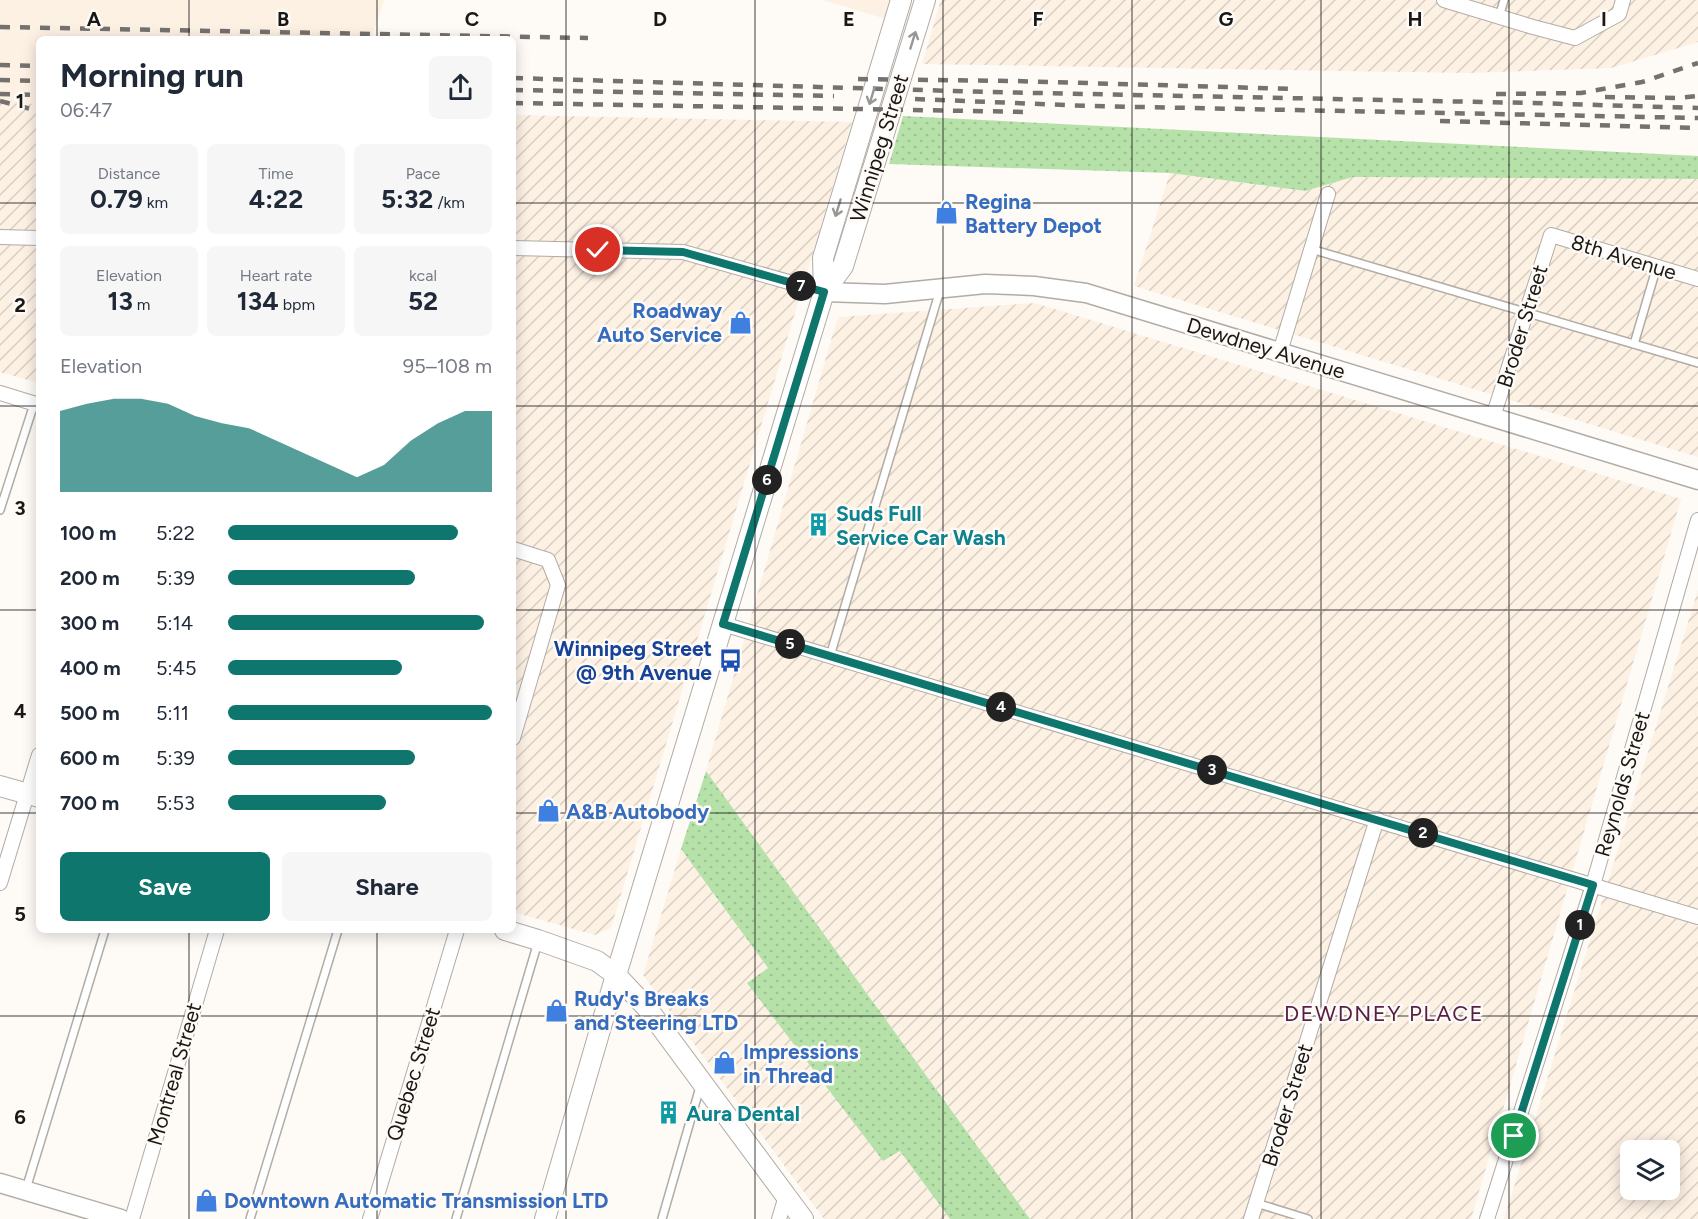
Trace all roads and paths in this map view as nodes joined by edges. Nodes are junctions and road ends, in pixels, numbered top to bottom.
1 (901, 0) edge
2 (925, 0) edge
3 (1444, 0) edge
4 (1504, 0) edge
5 (1623, 0) edge
6 (1499, 17) junction
7 (1328, 194) dead end
8 (1551, 235) joint
9 (0, 237) edge
10 (36, 238) edge
11 (516, 249) edge
12 (1311, 249) junction
13 (1656, 266) junction
14 (1698, 279) edge
15 (940, 290) junction
16 (824, 292) junction
17 (1528, 313) junction
18 (1634, 344) junction
19 (1280, 352) junction
20 (1698, 363) edge
21 (0, 393) edge
22 (36, 404) edge
23 (1494, 417) junction
24 (1698, 480) edge
25 (0, 510) edge
26 (1698, 520) edge
27 (516, 550) edge
28 (723, 624) junction
29 (830, 656) junction
30 (516, 728) edge
31 (36, 775) edge
32 (0, 786) edge
33 (33, 795) edge
34 (1377, 819) junction
35 (0, 883) edge
36 (1593, 885) junction
37 (1698, 917) edge
38 (104, 933) edge
39 (216, 933) edge
40 (337, 933) edge
41 (456, 933) edge
42 (516, 933) edge
43 (538, 939) junction
44 (616, 975) junction
45 (702, 1082) junction
46 (0, 1183) edge
47 (26, 1191) junction
48 (786, 1196) junction
49 (1256, 1203) junction
50 (121, 1219) edge
51 (132, 1219) edge
52 (249, 1219) edge
53 (370, 1219) edge
54 (456, 1219) edge
55 (545, 1219) edge
56 (662, 1219) edge
57 (779, 1219) edge
58 (802, 1219) edge
59 (1251, 1219) edge
60 (1308, 1219) edge
61 (1487, 1219) edge

1 -> 16 main road, Winnipeg Street
16 -> 2 main road, Winnipeg Street
3 - 6 street
4 - 6 lane
5 - 6 street
7 - 12 street
8 - 13 street, 8th Avenue
8 - 17 street, Broder Street
9 - 10 street
11 - 16 street
12 - 17 lane
12 - 19 street
13 - 14 street, 8th Avenue
13 - 18 lane
15 - 16 street, Dewdney Avenue
15 - 19 street, Dewdney Avenue
15 - 29 lane
16 - 28 main road, Winnipeg Street
17 - 18 lane
17 - 23 street, Broder Street
18 - 20 lane
19 - 23 street, Dewdney Avenue
21 - 22 street
22 - 25 lane
23 - 24 street, Dewdney Avenue
26 - 36 street, Reynolds Street
27 - 30 street
28 - 29 street
28 - 44 main road, Winnipeg Street
29 - 34 street
31 - 33 street
32 - 33 main road
33 - 35 street
34 - 36 street
34 - 49 street, Broder Street
36 - 37 street
36 - 61 street, Reynolds Street
38 - 47 lane
39 - 51 street, Montreal Street
40 - 52 lane
41 - 53 street, Quebec Street
42 - 43 main road
43 - 44 main road
43 - 54 lane
44 - 45 main road
44 - 55 main road, Winnipeg Street
45 - 48 main road
45 - 56 lane
46 - 47 street
47 - 50 street
48 - 57 street
48 - 58 main road
49 - 59 street, Broder Street
49 - 60 lane

